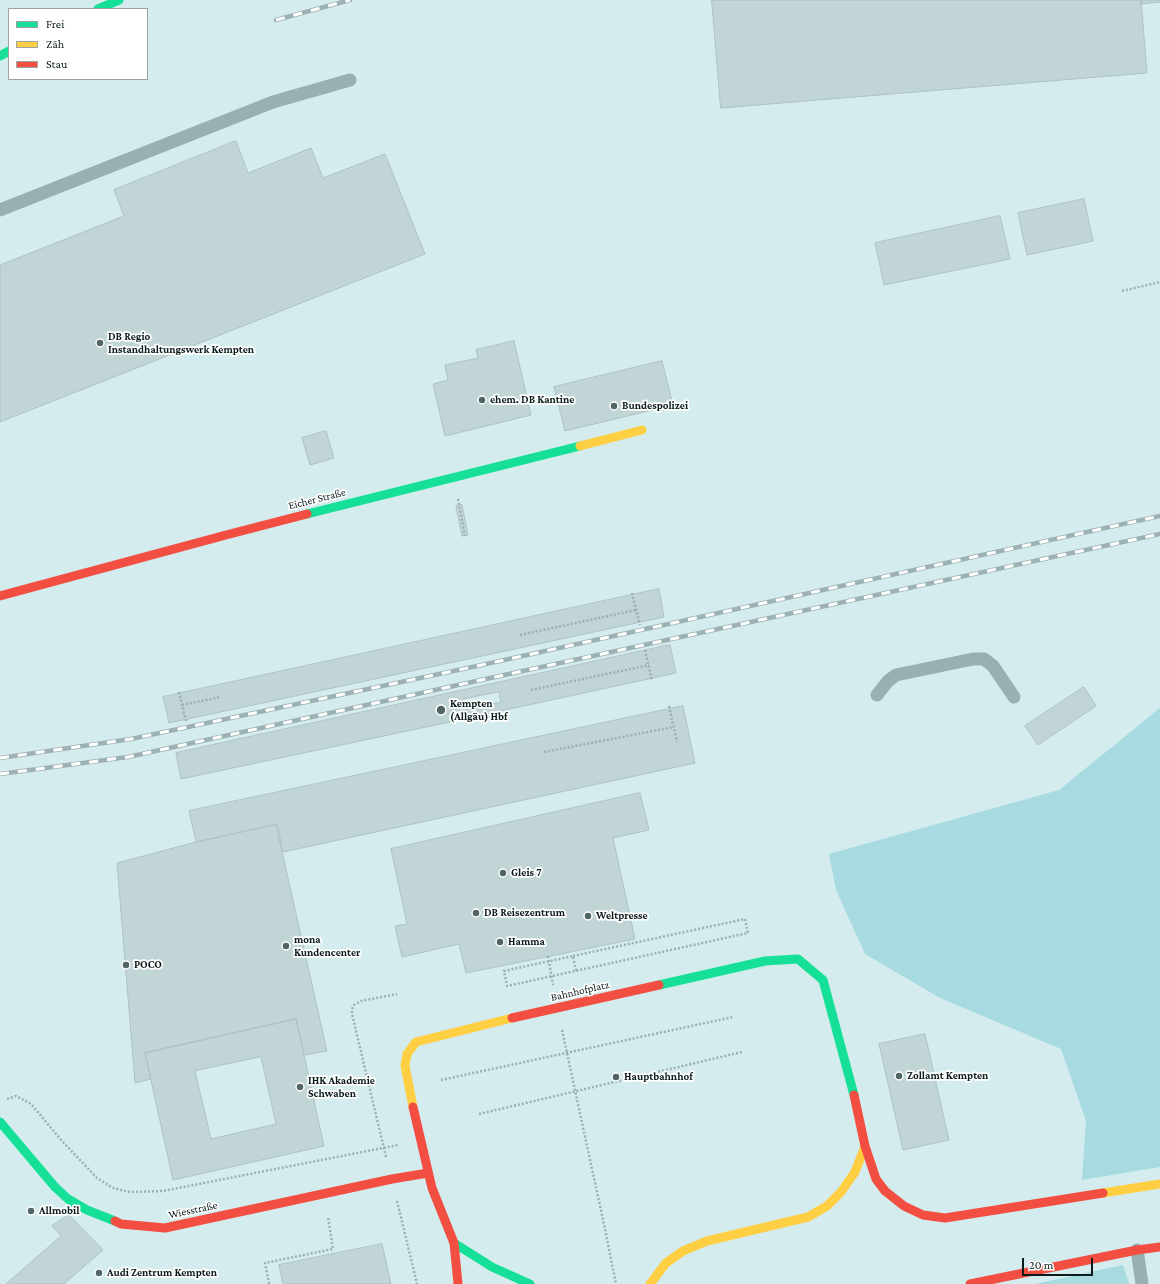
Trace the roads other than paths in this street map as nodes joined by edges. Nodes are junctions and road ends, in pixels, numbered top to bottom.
1 (119, 0) edge
2 (100, 8) edge
3 (350, 80) dead end
4 (0, 210) edge
5 (642, 430) dead end
6 (0, 596) edge
7 (877, 695) dead end
8 (1014, 697) dead end
9 (0, 1122) edge
10 (865, 1146) junction
11 (428, 1173) junction
12 (1160, 1184) edge
13 (454, 1243) junction
14 (1160, 1247) edge
15 (1137, 1250) junction
16 (458, 1284) edge
17 (530, 1284) edge
18 (650, 1284) edge
19 (970, 1284) edge
20 (1142, 1284) edge

1 - 2 street
3 - 4 lane
5 - 6 street, Eicher Straße
7 - 8 lane
9 - 11 street, Wiesstraße
10 - 11 street, Bahnhofplatz
10 - 12 street, Bahnhofplatz
10 - 18 street
11 - 13 street, Bahnhofplatz
13 - 16 street, Bahnhofplatz
13 - 17 street
14 - 15 street
15 - 19 street
15 - 20 lane

